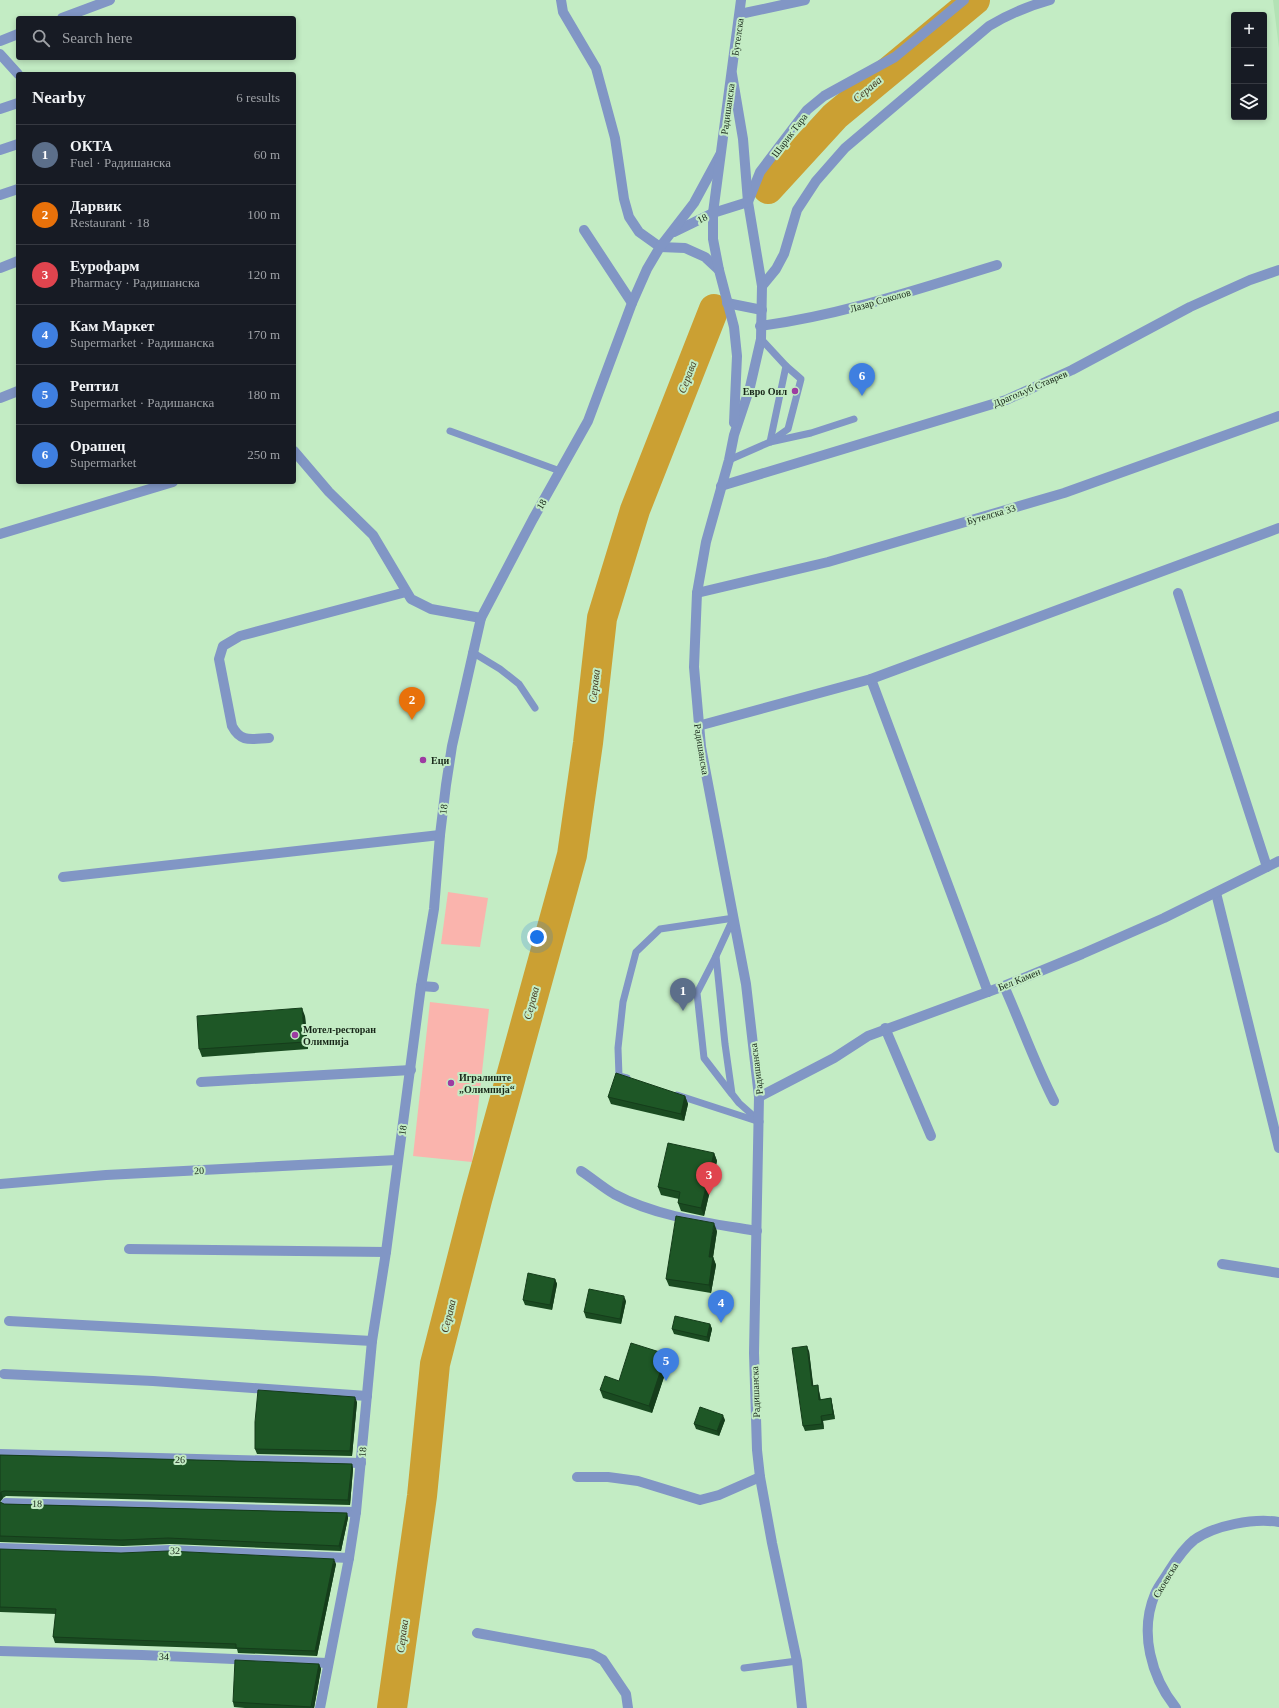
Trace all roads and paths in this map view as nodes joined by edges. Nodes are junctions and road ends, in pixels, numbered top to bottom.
1 (110, 0) edge
2 (561, 0) edge
3 (741, 0) edge
4 (805, 0) edge
5 (964, 0) edge
6 (1050, 0) edge
7 (740, 14) junction
8 (67, 16) edge
9 (16, 35) edge
10 (0, 41) edge
11 (0, 54) edge
12 (16, 72) edge
13 (732, 74) junction
14 (16, 104) edge
15 (0, 109) edge
16 (16, 145) edge
17 (0, 150) edge
18 (721, 153) junction
19 (16, 190) edge
20 (0, 195) edge
21 (748, 202) junction
22 (713, 213) junction
23 (584, 230) dead end
24 (670, 234) junction
25 (660, 247) junction
26 (16, 262) edge
27 (997, 265) dead end
28 (0, 268) edge
29 (719, 270) junction
30 (1279, 270) edge
31 (762, 286) junction
32 (632, 303) junction
33 (727, 303) junction
34 (762, 310) junction
35 (760, 326) junction
36 (761, 339) junction
37 (786, 366) junction
38 (16, 393) edge
39 (0, 398) edge
40 (1279, 416) edge
41 (854, 418) dead end
42 (450, 431) dead end
43 (734, 435) junction
44 (770, 442) junction
45 (296, 453) edge
46 (729, 460) junction
47 (560, 471) junction
48 (166, 484) edge
49 (722, 486) junction
50 (1279, 528) edge
51 (0, 534) edge
52 (406, 592) junction
53 (697, 592) junction
54 (1178, 593) dead end
55 (481, 618) junction
56 (472, 652) junction
57 (870, 679) junction
58 (535, 708) dead end
59 (698, 726) junction
60 (268, 738) dead end
61 (440, 835) junction
62 (1279, 861) edge
63 (1267, 867) junction
64 (63, 877) dead end
65 (1216, 893) junction
66 (734, 918) junction
67 (716, 956) junction
68 (421, 986) junction
69 (1004, 986) junction
70 (434, 987) dead end
71 (988, 992) junction
72 (886, 1028) junction
73 (411, 1070) junction
74 (634, 1081) edge
75 (201, 1082) dead end
76 (671, 1093) edge
77 (732, 1094) junction
78 (760, 1097) junction
79 (1054, 1102) dead end
80 (760, 1122) junction
81 (931, 1136) dead end
82 (1279, 1148) edge
83 (397, 1160) junction
84 (581, 1171) dead end
85 (0, 1184) edge
86 (757, 1231) junction
87 (129, 1249) dead end
88 (386, 1252) junction
89 (1222, 1264) dead end
90 (1279, 1273) edge
91 (9, 1321) dead end
92 (372, 1341) junction
93 (4, 1374) dead end
94 (367, 1396) junction
95 (0, 1454) edge
96 (361, 1464) junction
97 (577, 1477) dead end
98 (760, 1477) junction
99 (6, 1503) edge
100 (356, 1512) junction
101 (1279, 1522) edge
102 (0, 1548) edge
103 (349, 1558) junction
104 (476, 1633) dead end
105 (0, 1651) edge
106 (797, 1661) junction
107 (327, 1663) junction
108 (744, 1668) dead end
109 (320, 1708) edge
110 (628, 1708) edge
111 (802, 1708) edge
112 (1176, 1708) edge

1 - 8 street
2 - 25 street
3 - 7 street, Бутелска
4 - 7 street
5 - 21 street, Шарик Тара
6 - 31 street
7 - 13 street, Бутелска
9 - 10 street
11 - 12 street
13 - 18 street, Радишанска
13 - 21 street, Радишанска
14 - 15 street
16 - 17 street
18 - 22 street, Радишанска
18 - 24 street
19 - 20 street
21 - 22 street, 18
21 - 31 street, Радишанска
22 - 24 street, 18
22 - 29 street, Радишанска
23 - 32 street
24 - 25 street, 18
25 - 29 street
25 - 32 street, 18
26 - 28 street
27 - 35 street, Лазар Соколов
29 - 33 street, Радишанска
30 - 49 street, Драгољуб Ставрев
31 - 34 street, Радишанска
32 - 47 street, 18
33 - 34 street
33 - 43 street, Радишанска
34 - 35 street, Радишанска
35 - 36 street, Радишанска
36 - 37 lane
36 - 43 street, Радишанска
37 - 44 lane
37 - 44 lane
38 - 39 street
40 - 53 street, Бутелска 33
41 - 44 lane
42 - 47 lane
43 - 46 street, Радишанска
44 - 46 lane
45 - 52 street
46 - 49 street, Радишанска
47 - 55 street, 18
48 - 51 street
49 - 53 street, Радишанска
50 - 57 street
52 - 55 street
52 - 60 street
53 - 59 street, Радишанска
54 - 63 street
55 - 56 street, 18
56 - 58 lane
56 - 61 street, 18
57 - 59 street
57 - 71 street
59 - 66 street, Радишанска
61 - 64 street
61 - 68 street, 18
62 - 63 street, Бел Камен
63 - 65 street, Бел Камен
65 - 69 street, Бел Камен
65 - 82 street
66 - 67 lane
66 - 74 lane
66 - 78 street, Радишанска
67 - 77 lane
67 - 77 lane
68 - 70 street
68 - 73 street, 18
69 - 71 street, Бел Камен
69 - 79 street
71 - 72 street, Бел Камен
72 - 78 street, Бел Камен
72 - 81 street
73 - 75 street
73 - 83 street, 18
76 - 80 lane
77 - 80 lane
78 - 80 street, Радишанска
80 - 86 street, Радишанска
83 - 85 street, 20
83 - 88 street, 18
84 - 86 street
86 - 98 street, Радишанска
87 - 88 street
88 - 92 street, 18
89 - 90 street
91 - 92 street
92 - 94 street, 18
93 - 94 street
94 - 96 street, 18
95 - 96 street, 26
96 - 100 street, 18
97 - 98 street
98 - 106 street, Радишанска
99 - 100 street, 18
100 - 103 street, 18
101 - 112 street, Скоевска
102 - 103 street, 32
103 - 107 street, 18
104 - 110 street
105 - 107 street, 34
106 - 108 lane
106 - 111 street, Радишанска
107 - 109 street, 18

